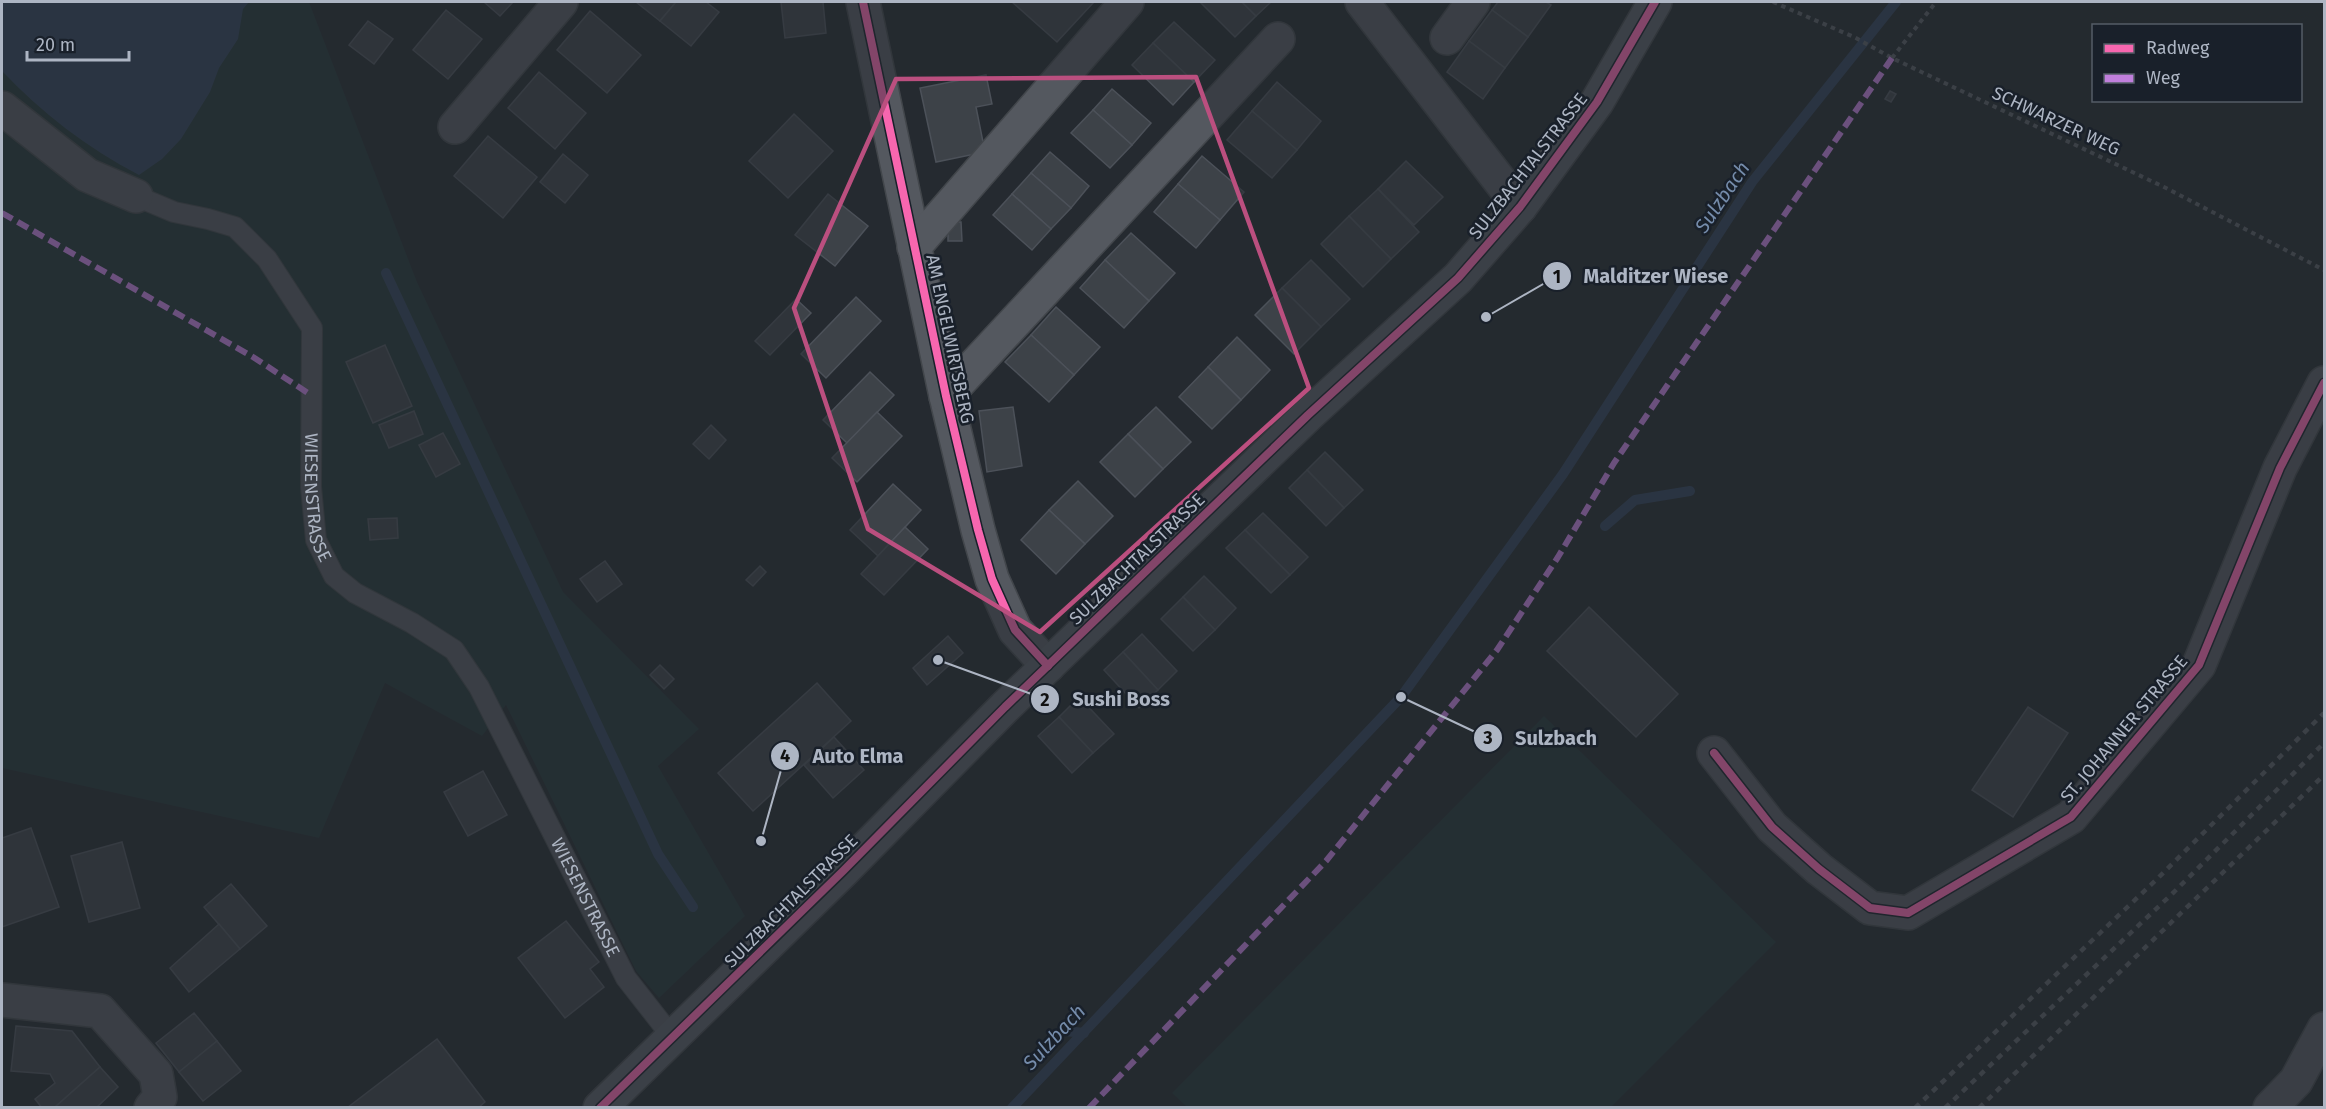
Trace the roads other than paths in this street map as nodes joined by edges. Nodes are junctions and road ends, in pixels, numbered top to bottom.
1 (561, 2) edge
2 (863, 2) edge
3 (1127, 2) edge
4 (1362, 2) edge
5 (1473, 2) edge
6 (1655, 2) edge
7 (1447, 38) dead end
8 (1278, 39) dead end
9 (2, 108) edge
10 (455, 127) dead end
11 (136, 196) joint
12 (1520, 207) junction
13 (914, 247) junction
14 (2325, 383) edge
15 (946, 396) junction
16 (1048, 666) junction
17 (1714, 753) dead end
18 (2, 1000) edge
19 (2325, 1029) edge
20 (673, 1038) junction
21 (151, 1107) edge
22 (600, 1107) edge
23 (2270, 1107) edge

1 - 10 street
2 - 13 street, AM ENGELWIRTSBERG
3 - 13 street, AM ENGELWIRTSBERG
4 - 12 street, SULZBACHTALSTRASSE
5 - 7 street
6 - 12 main road, SULZBACHTALSTRASSE
8 - 15 street, AM ENGELWIRTSBERG
9 - 11 street, WIESENSTRASSE
11 - 20 lane, WIESENSTRASSE
12 - 16 main road, SULZBACHTALSTRASSE
13 - 15 street, AM ENGELWIRTSBERG
14 - 17 street, ST. JOHANNER STRASSE
15 - 16 street, AM ENGELWIRTSBERG
16 - 20 main road, SULZBACHTALSTRASSE
18 - 21 street
19 - 23 street
20 - 22 main road, SULZBACHTALSTRASSE

